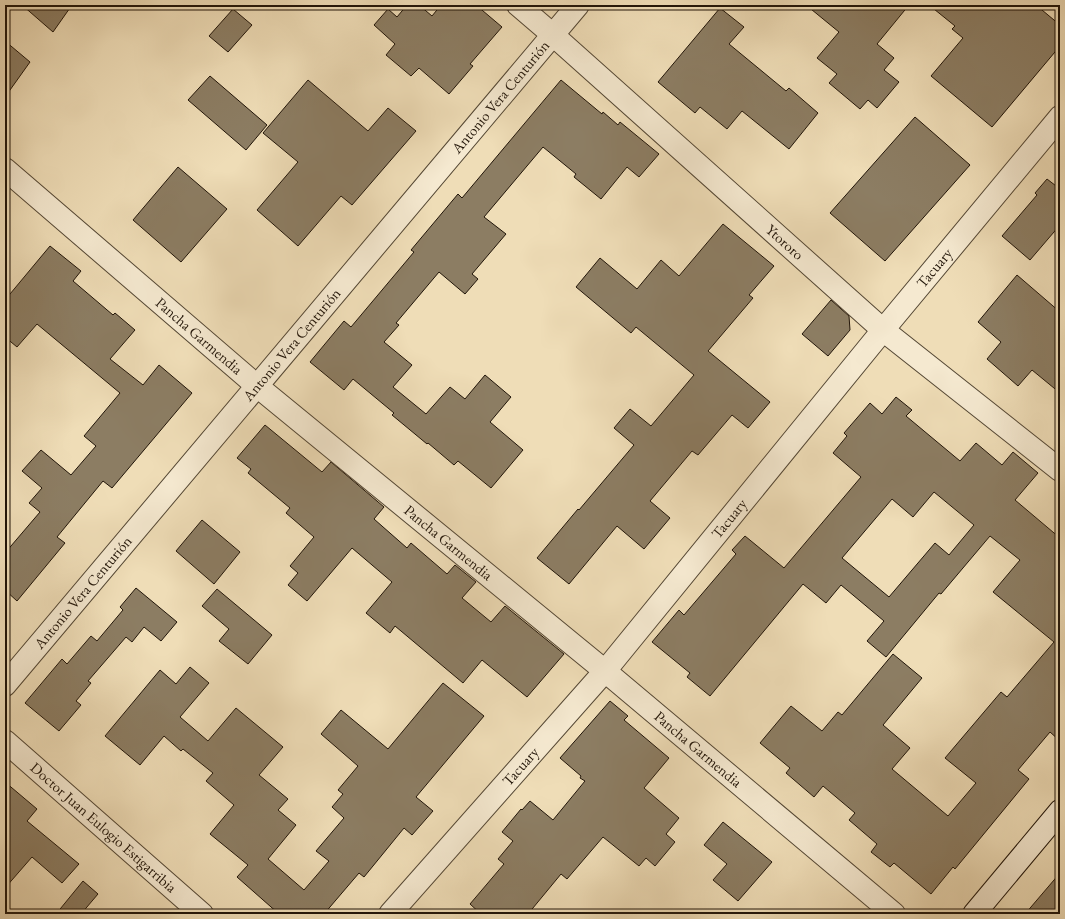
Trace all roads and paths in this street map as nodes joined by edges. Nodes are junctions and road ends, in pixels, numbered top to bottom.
1 (518, 5) edge
2 (578, 5) edge
3 (553, 35) junction
4 (1060, 117) edge
5 (5, 170) edge
6 (883, 330) junction
7 (257, 386) junction
8 (1060, 470) edge
9 (605, 671) junction
10 (5, 685) edge
11 (5, 741) edge
12 (1060, 811) edge
13 (202, 914) edge
14 (390, 914) edge
15 (894, 914) edge
16 (974, 914) edge

1 - 3 street, Ytororo
2 - 3 street, Antonio Vera Centurión
3 - 6 street, Ytororo
3 - 7 street, Antonio Vera Centurión
4 - 6 street, Tacuary
5 - 7 street, Pancha Garmendia
6 - 8 street, Ytororo
6 - 9 street, Tacuary
7 - 9 street, Pancha Garmendia
7 - 10 street, Antonio Vera Centurión
9 - 14 street, Tacuary
9 - 15 street, Pancha Garmendia
11 - 13 street, Doctor Juan Eulogio Estigarribia
12 - 16 street

